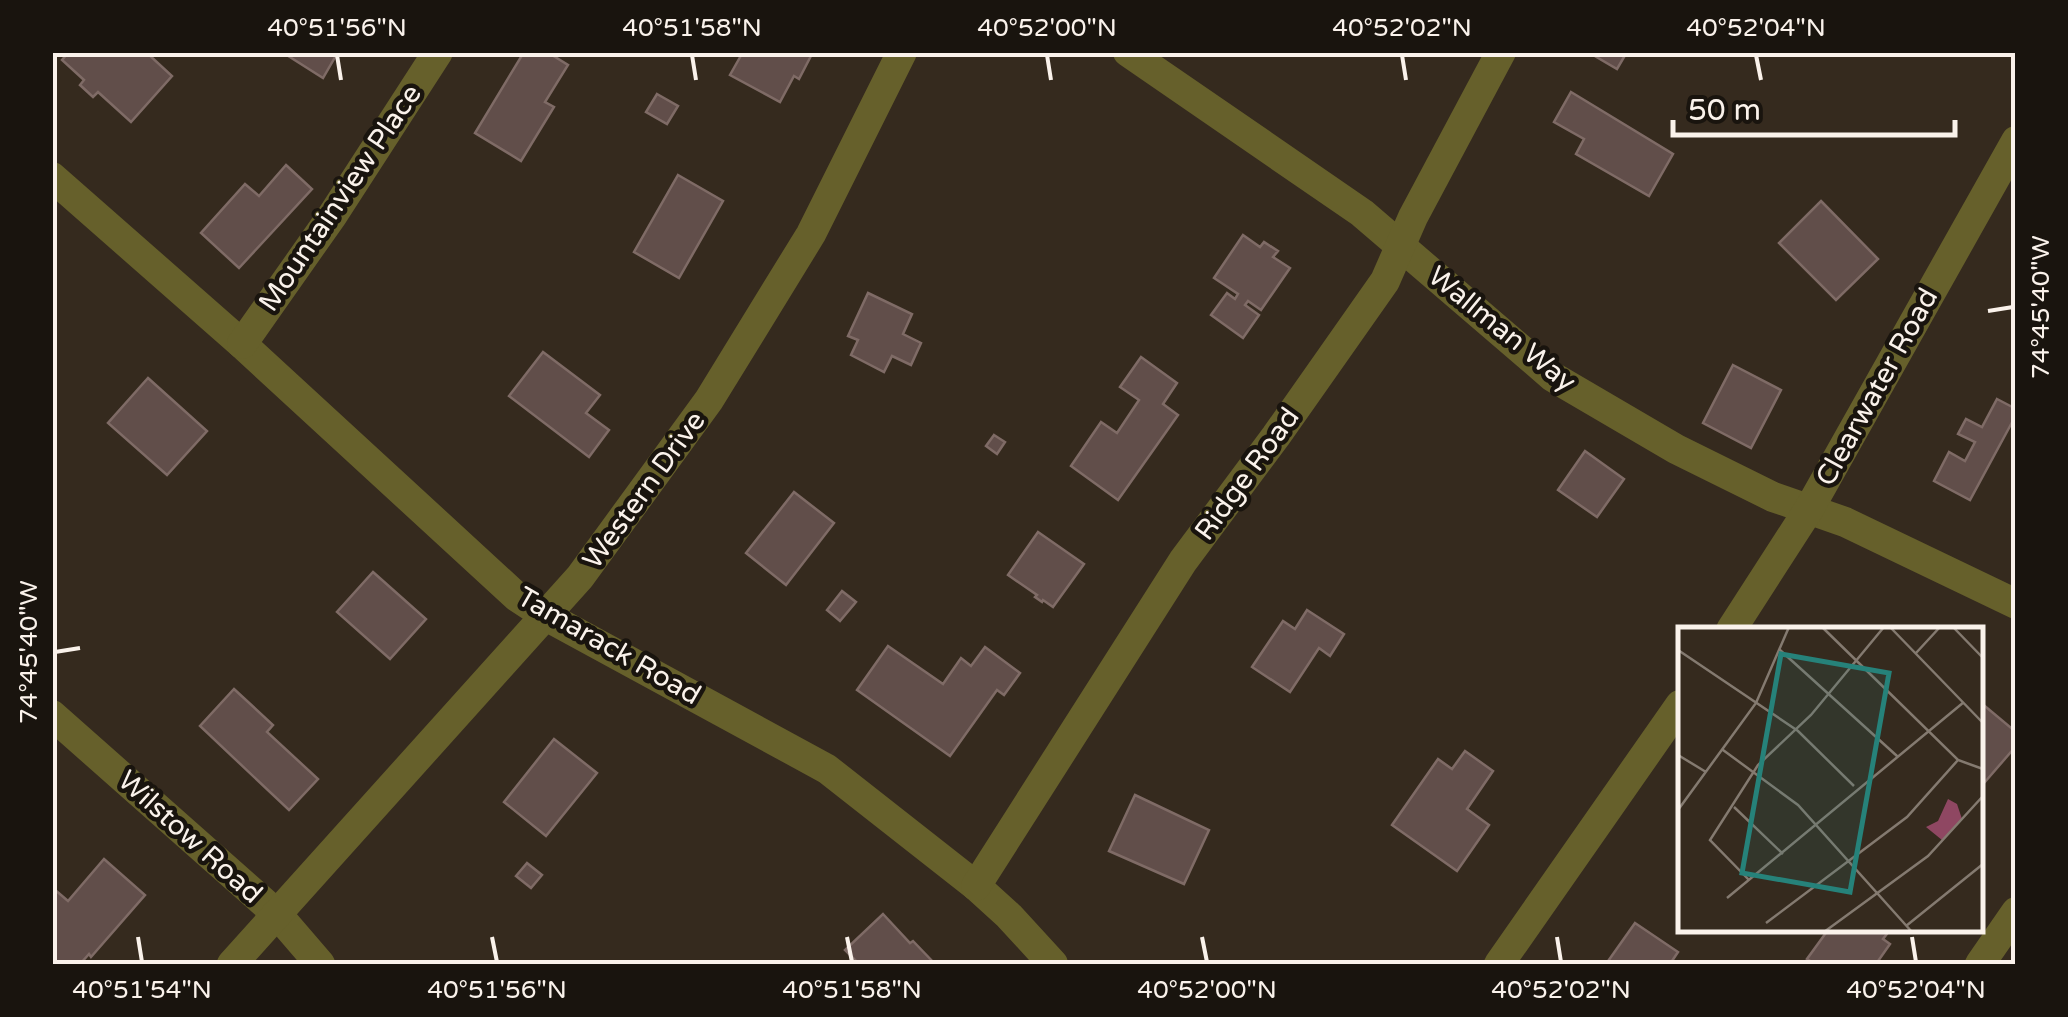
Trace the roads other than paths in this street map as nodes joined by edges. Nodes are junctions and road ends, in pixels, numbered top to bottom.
1 (438, 52) edge
2 (902, 52) edge
3 (1128, 52) edge
4 (1500, 52) edge
5 (2016, 141) edge
6 (52, 176) edge
7 (1400, 246) junction
8 (242, 344) junction
9 (1808, 510) junction
10 (2016, 604) edge
11 (546, 616) junction
12 (1734, 627) edge
13 (1678, 708) edge
14 (52, 715) edge
15 (976, 886) junction
16 (2016, 912) edge
17 (277, 914) junction
18 (232, 964) edge
19 (320, 964) edge
20 (1053, 964) edge
21 (1499, 964) edge
22 (1980, 964) edge

1 - 8 street, Mountainview Place
2 - 11 street, Western Drive
3 - 7 street, Wallman Way
4 - 7 street, Ridge Road
5 - 9 street, Clearwater Road
6 - 8 street, Tamarack Road
7 - 9 street, Wallman Way
7 - 15 street, Ridge Road
8 - 11 street, Tamarack Road
9 - 10 street, Wallman Way
9 - 12 street, Clearwater Road
11 - 15 street, Tamarack Road
11 - 17 street, Western Drive
13 - 21 street
14 - 17 street, Wilstow Road
15 - 20 street, Tamarack Road
16 - 22 street
17 - 18 street, Western Drive
17 - 19 street, Wilstow Road

